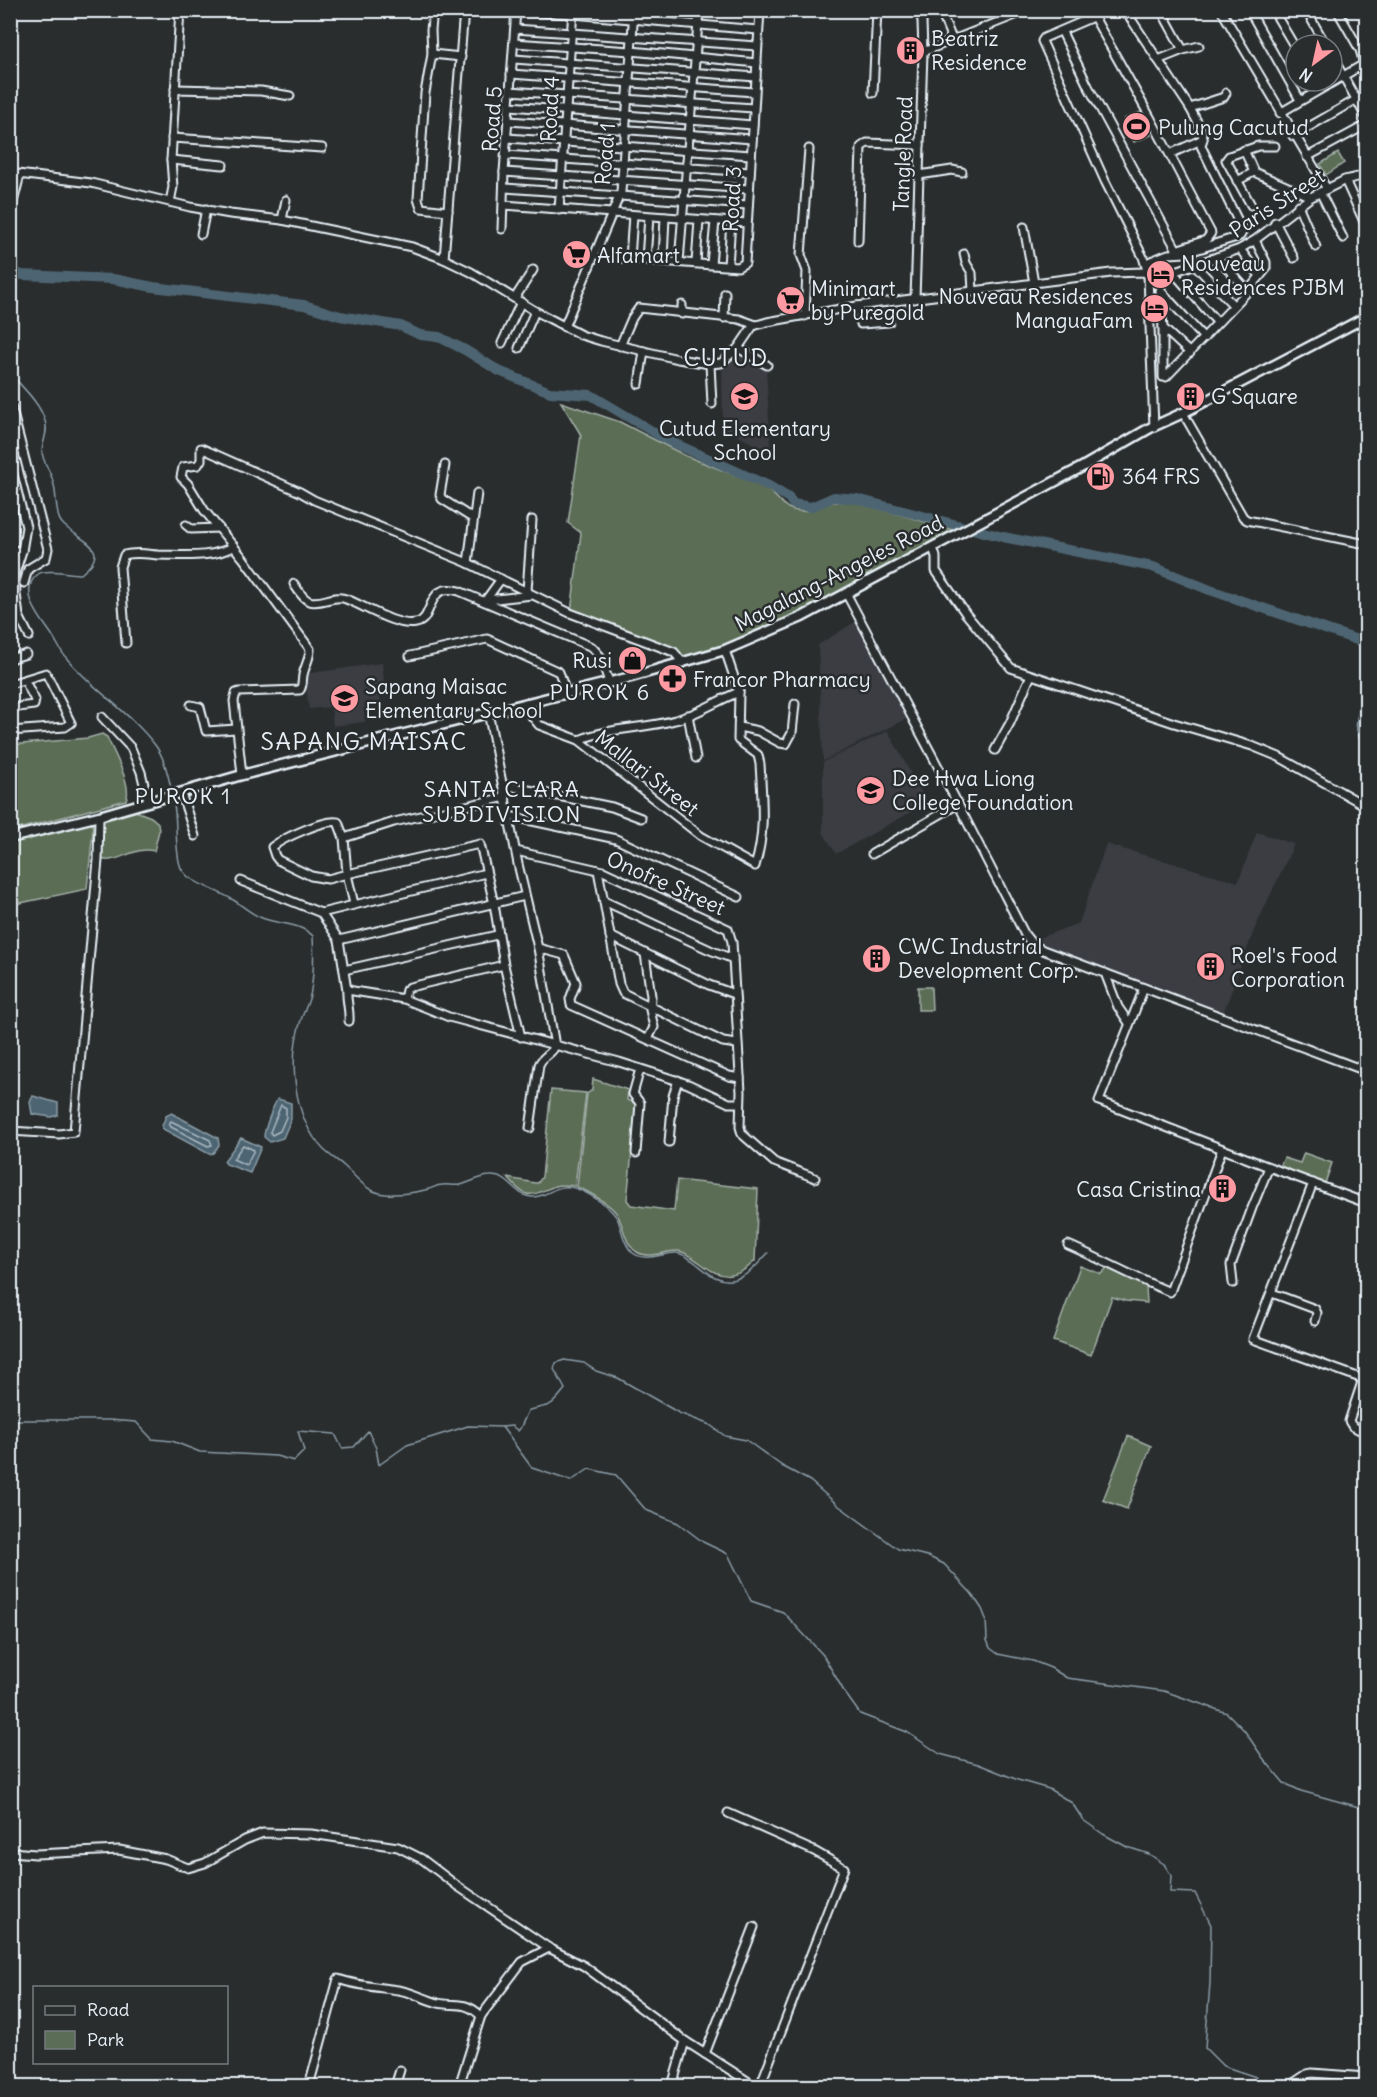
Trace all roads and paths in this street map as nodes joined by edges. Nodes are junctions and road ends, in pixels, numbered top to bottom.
1 (180, 10) edge
2 (433, 10) edge
3 (464, 10) edge
4 (634, 10) edge
5 (699, 10) edge
6 (760, 10) edge
7 (877, 10) edge
8 (919, 10) edge
9 (1028, 10) edge
10 (1109, 10) edge
11 (1125, 10) edge
12 (1161, 10) edge
13 (1221, 10) edge
14 (1249, 10) edge
15 (1273, 10) edge
16 (1306, 10) edge
17 (1337, 10) edge
18 (516, 11) edge
19 (942, 11) edge
20 (573, 12) edge
21 (1094, 17) junction
22 (633, 20) junction
23 (698, 26) junction
24 (515, 29) junction
25 (758, 30) junction
26 (571, 32) junction
27 (1062, 32) junction
28 (1287, 33) edge
29 (1319, 33) edge
30 (632, 37) junction
31 (952, 39) junction
32 (697, 41) junction
33 (514, 43) junction
34 (758, 46) junction
35 (1198, 46) dead end
36 (570, 47) junction
37 (1183, 50) junction
38 (631, 51) junction
39 (923, 52) junction
40 (432, 54) junction
41 (461, 57) junction
42 (695, 58) junction
43 (514, 59) junction
44 (1158, 60) junction
45 (569, 63) junction
46 (757, 63) junction
47 (630, 67) junction
48 (694, 73) junction
49 (511, 74) junction
50 (1344, 75) edge
51 (756, 77) junction
52 (1344, 77) edge
53 (568, 80) junction
54 (628, 83) junction
55 (693, 88) junction
56 (175, 89) junction
57 (510, 91) junction
58 (754, 92) junction
59 (873, 93) dead end
60 (1226, 93) dead end
61 (1311, 93) edge
62 (1366, 93) edge
63 (567, 95) junction
64 (290, 96) dead end
65 (627, 99) junction
66 (1356, 99) junction
67 (1300, 100) junction
68 (692, 103) junction
69 (510, 106) junction
70 (753, 108) junction
71 (1190, 108) junction
72 (566, 111) junction
73 (1280, 113) junction
74 (626, 114) junction
75 (1366, 117) edge
76 (690, 119) junction
77 (509, 121) junction
78 (753, 124) junction
79 (1366, 125) edge
80 (565, 126) junction
81 (626, 130) junction
82 (689, 135) junction
83 (1293, 136) junction
84 (172, 138) junction
85 (507, 138) junction
86 (752, 139) junction
87 (1203, 139) junction
88 (564, 142) junction
89 (624, 145) junction
90 (920, 145) junction
91 (1275, 146) dead end
92 (322, 148) dead end
93 (809, 149) dead end
94 (688, 150) junction
95 (1244, 150) junction
96 (1170, 153) junction
97 (506, 155) junction
98 (751, 156) junction
99 (1307, 157) junction
100 (564, 158) junction
101 (171, 160) junction
102 (623, 164) junction
103 (223, 165) dead end
104 (687, 168) junction
105 (504, 172) junction
106 (750, 172) junction
107 (962, 172) dead end
108 (1254, 172) junction
109 (10, 173) edge
110 (20, 174) junction
111 (919, 175) junction
112 (1366, 175) edge
113 (562, 177) junction
114 (1345, 180) junction
115 (621, 181) junction
116 (1237, 181) junction
117 (685, 184) junction
118 (505, 188) junction
119 (749, 189) junction
120 (1323, 191) junction
121 (561, 192) junction
122 (618, 196) junction
123 (1311, 197) junction
124 (285, 200) dead end
125 (684, 200) junction
126 (170, 202) junction
127 (504, 205) junction
128 (748, 205) junction
129 (1251, 205) dead end
130 (1298, 205) junction
131 (206, 209) junction
132 (559, 210) junction
133 (448, 211) junction
134 (612, 213) junction
135 (10, 214) edge
136 (633, 215) junction
137 (649, 216) junction
138 (665, 218) junction
139 (682, 218) junction
140 (282, 220) junction
141 (699, 220) junction
142 (715, 220) junction
143 (731, 221) junction
144 (1275, 222) junction
145 (747, 223) junction
146 (1366, 226) edge
147 (1024, 227) dead end
148 (502, 229) dead end
149 (201, 234) dead end
150 (1343, 238) dead end
151 (1256, 240) junction
152 (858, 241) dead end
153 (1316, 247) dead end
154 (1240, 249) junction
155 (1177, 251) junction
156 (964, 254) dead end
157 (1217, 257) junction
158 (620, 258) dead end
159 (630, 258) junction
160 (1294, 258) dead end
161 (444, 259) junction
162 (646, 259) junction
163 (663, 260) junction
164 (679, 262) junction
165 (696, 263) junction
166 (1146, 263) junction
167 (711, 264) junction
168 (1194, 264) junction
169 (728, 266) junction
170 (533, 270) dead end
171 (1142, 273) junction
172 (1173, 273) junction
173 (1260, 276) junction
174 (1034, 283) junction
175 (1160, 291) junction
176 (1248, 291) junction
177 (973, 292) junction
178 (725, 293) dead end
179 (915, 299) junction
180 (518, 300) junction
181 (682, 305) dead end
182 (1233, 305) junction
183 (857, 306) junction
184 (536, 311) junction
185 (682, 314) junction
186 (805, 316) junction
187 (1366, 317) edge
188 (724, 318) junction
189 (889, 322) dead end
190 (1217, 322) junction
191 (756, 325) junction
192 (564, 327) junction
193 (1163, 328) junction
194 (1204, 338) junction
195 (502, 343) dead end
196 (620, 346) junction
197 (519, 348) dead end
198 (738, 348) junction
199 (644, 351) junction
200 (1190, 353) junction
201 (710, 364) junction
202 (767, 365) dead end
203 (639, 384) dead end
204 (10, 402) edge
205 (712, 404) dead end
206 (1183, 413) junction
207 (1152, 428) junction
208 (10, 462) edge
209 (445, 465) dead end
210 (13, 486) edge
211 (477, 493) dead end
212 (472, 518) junction
213 (532, 520) dead end
214 (186, 525) dead end
215 (219, 528) junction
216 (1366, 544) edge
217 (234, 546) junction
218 (933, 547) junction
219 (10, 550) edge
220 (22, 551) junction
221 (468, 563) junction
222 (13, 573) edge
223 (501, 579) junction
224 (24, 583) dead end
225 (294, 584) dead end
226 (530, 593) junction
227 (846, 593) junction
228 (13, 594) edge
229 (485, 601) junction
230 (29, 636) dead end
231 (126, 643) dead end
232 (725, 650) junction
233 (26, 654) dead end
234 (410, 657) dead end
235 (10, 659) edge
236 (683, 663) junction
237 (1030, 675) junction
238 (25, 681) junction
239 (609, 682) junction
240 (10, 684) edge
241 (739, 692) junction
242 (566, 693) junction
243 (525, 703) junction
244 (795, 704) dead end
245 (191, 705) dead end
246 (10, 708) edge
247 (488, 712) junction
248 (688, 715) junction
249 (102, 717) dead end
250 (739, 727) junction
251 (236, 729) junction
252 (10, 731) edge
253 (579, 740) junction
254 (995, 750) dead end
255 (696, 758) dead end
256 (242, 775) junction
257 (504, 785) junction
258 (179, 793) junction
259 (506, 797) junction
260 (148, 801) junction
261 (958, 804) junction
262 (1366, 806) edge
263 (99, 816) junction
264 (510, 816) junction
265 (641, 819) dead end
266 (195, 836) dead end
267 (10, 838) edge
268 (344, 838) junction
269 (516, 851) junction
270 (872, 854) dead end
271 (598, 870) junction
272 (486, 873) junction
273 (347, 874) junction
274 (241, 881) dead end
275 (525, 896) junction
276 (739, 897) dead end
277 (604, 901) junction
278 (354, 904) junction
279 (494, 904) junction
280 (321, 913) junction
281 (497, 935) junction
282 (610, 936) junction
283 (339, 940) junction
284 (538, 948) junction
285 (645, 954) junction
286 (733, 959) junction
287 (504, 965) junction
288 (344, 970) junction
289 (1105, 973) junction
290 (1127, 982) junction
291 (1144, 988) junction
292 (347, 990) junction
293 (1112, 992) junction
294 (734, 994) junction
295 (404, 999) junction
296 (651, 1007) junction
297 (349, 1021) dead end
298 (1129, 1023) junction
299 (521, 1036) junction
300 (648, 1040) junction
301 (737, 1044) junction
302 (555, 1046) junction
303 (640, 1069) junction
304 (1366, 1071) edge
305 (740, 1078) junction
306 (678, 1080) junction
307 (740, 1103) junction
308 (530, 1128) dead end
309 (10, 1131) edge
310 (669, 1142) dead end
311 (1222, 1149) junction
312 (636, 1154) dead end
313 (1269, 1167) junction
314 (814, 1178) dead end
315 (1312, 1183) junction
316 (1366, 1203) edge
317 (1068, 1245) dead end
318 (1233, 1283) dead end
319 (1272, 1293) junction
320 (1316, 1321) dead end
321 (1366, 1370) edge
322 (1363, 1379) junction
323 (1366, 1433) edge
324 (728, 1813) dead end
325 (10, 1852) edge
326 (754, 1927) dead end
327 (549, 1948) junction
328 (481, 2016) junction
329 (685, 2041) junction
330 (705, 2054) junction
331 (400, 2070) dead end
332 (1366, 2077) edge
333 (309, 2086) edge
334 (395, 2086) edge
335 (459, 2086) edge
336 (672, 2086) edge
337 (754, 2086) edge
338 (760, 2086) edge
339 (1289, 2086) edge

1 - 56 street
2 - 40 street
3 - 41 street
4 - 22 street, Road 1
5 - 23 street
6 - 25 street, Road 3
7 - 59 street
8 - 39 street, Tangle Road
9 - 31 street
10 - 21 street
11 - 44 street
12 - 37 street
13 - 73 street
14 - 67 street
15 - 28 street
16 - 29 street
17 - 50 street
18 - 20 street
18 - 24 street, Road 5
19 - 31 street
20 - 22 street
20 - 26 street, Road 4
21 - 27 street
21 - 96 street
22 - 23 street
22 - 30 street, Road 1
23 - 25 street
23 - 32 street
24 - 26 street
24 - 33 street, Road 5
25 - 34 street, Road 3
26 - 30 street
26 - 36 street, Road 4
27 - 155 street
27 - 166 street
30 - 32 street
30 - 38 street, Road 1
31 - 39 street
32 - 34 street
32 - 42 street
33 - 36 street
33 - 43 street, Road 5
34 - 46 street, Road 3
35 - 37 street
36 - 38 street
36 - 45 street, Road 4
37 - 44 street
38 - 42 street
38 - 47 street, Road 1
39 - 90 street, Tangle Road
40 - 41 street
40 - 133 street
41 - 133 street
42 - 46 street
42 - 48 street
43 - 45 street
43 - 49 street, Road 5
44 - 71 street
45 - 47 street
45 - 53 street, Road 4
46 - 51 street, Road 3
47 - 48 street
47 - 54 street, Road 1
48 - 51 street
48 - 55 street
49 - 53 street
49 - 57 street, Road 5
51 - 58 street, Road 3
52 - 66 street
53 - 54 street
53 - 63 street, Road 4
54 - 55 street
54 - 65 street, Road 1
55 - 58 street
55 - 68 street
56 - 64 street
56 - 84 street
57 - 63 street
57 - 69 street, Road 5
58 - 70 street, Road 3
60 - 71 street
61 - 67 street
62 - 66 street
63 - 65 street
63 - 72 street, Road 4
65 - 68 street
65 - 74 street, Road 1
66 - 75 street
66 - 83 street
67 - 73 street
68 - 70 street
68 - 76 street
69 - 72 street
69 - 77 street, Road 5
70 - 78 street, Road 3
71 - 87 street
72 - 74 street
72 - 80 street, Road 4
73 - 83 street
74 - 76 street
74 - 81 street, Road 1
76 - 78 street
76 - 82 street
77 - 80 street
77 - 85 street, Road 5
78 - 86 street, Road 3
79 - 99 street
80 - 81 street
80 - 88 street, Road 4
81 - 82 street
81 - 89 street, Road 1
82 - 86 street
82 - 94 street
83 - 99 street
84 - 92 street
84 - 101 street
85 - 88 street
85 - 97 street, Road 5
86 - 98 street, Road 3
87 - 96 street
87 - 155 street
88 - 89 street
88 - 100 street, Road 4
89 - 94 street
89 - 102 street, Road 1
90 - 111 street, Tangle Road
90 - 152 street
91 - 95 street
93 - 186 street
94 - 98 street
94 - 104 street
95 - 108 street
95 - 116 street
96 - 155 street
97 - 100 street
97 - 105 street, Road 5
98 - 106 street, Road 3
99 - 120 street
100 - 102 street
100 - 113 street, Road 4
101 - 103 street
101 - 126 street
102 - 104 street
102 - 115 street, Road 1
104 - 106 street
104 - 117 street
105 - 113 street
105 - 118 street, Road 5
106 - 119 street, Road 3
107 - 111 street
108 - 116 street
108 - 123 street
109 - 110 street
110 - 126 street
110 - 135 street
111 - 179 street, Tangle Road
112 - 114 street, Paris Street
113 - 115 street
113 - 121 street, Road 4
114 - 120 street, Paris Street
114 - 146 street
115 - 117 street
115 - 122 street, Road 1
116 - 129 street
117 - 119 street
117 - 125 street
118 - 121 street
118 - 127 street, Road 5
119 - 128 street, Road 3
120 - 123 street, Paris Street
120 - 150 street
121 - 122 street
121 - 132 street, Road 4
122 - 125 street
122 - 134 street, Road 1
123 - 130 street, Paris Street
124 - 140 street
125 - 128 street
125 - 139 street
126 - 131 street
127 - 132 street
127 - 148 street, Road 5
128 - 145 street, Road 3
130 - 144 street, Paris Street
130 - 153 street
131 - 140 street
131 - 149 street
132 - 134 street
133 - 161 street
134 - 136 street
134 - 192 street, Road 1
136 - 137 street
136 - 159 street
137 - 138 street
137 - 162 street
138 - 139 street
138 - 163 street
139 - 141 street
139 - 164 street
140 - 161 street
141 - 142 street
141 - 165 street
142 - 143 street
142 - 167 street
143 - 145 street
143 - 169 street
144 - 151 street, Paris Street
144 - 160 street
145 - 169 street, Road 3
147 - 174 street
151 - 154 street, Paris Street
151 - 173 street
154 - 157 street, Paris Street
154 - 173 street
155 - 166 street
156 - 177 street
157 - 168 street, Paris Street
157 - 176 street
158 - 159 street
159 - 162 street
161 - 180 street
162 - 163 street
163 - 164 street
164 - 165 street
165 - 167 street
166 - 171 street
167 - 169 street
168 - 172 street, Paris Street
168 - 182 street
170 - 180 street
171 - 174 street
171 - 207 street
172 - 175 street
172 - 190 street
173 - 176 street
174 - 177 street
175 - 193 street
175 - 194 street
176 - 182 street
177 - 179 street
178 - 188 street
179 - 183 street
180 - 184 street
180 - 195 street
181 - 185 street
182 - 190 street
183 - 186 street
183 - 189 street
184 - 192 street
184 - 197 street
185 - 188 street
185 - 196 street
186 - 191 street
187 - 206 main road, Magalang-Angeles Road
188 - 191 street
190 - 194 street
191 - 198 street
192 - 196 street
193 - 200 street
193 - 200 street
194 - 200 street
196 - 199 street
198 - 201 street
198 - 202 street
199 - 201 street
199 - 203 street
201 - 205 street
204 - 224 street
206 - 207 main road, Magalang-Angeles Road
206 - 216 street
207 - 218 main road, Magalang-Angeles Road
208 - 210 street
209 - 212 street
210 - 220 street
211 - 212 street
212 - 221 street
213 - 226 street
214 - 215 street
215 - 217 street
215 - 221 street
217 - 231 street
217 - 251 street
218 - 227 main road, Magalang-Angeles Road
218 - 237 street
219 - 220 street
220 - 222 street
221 - 223 street
222 - 228 street
223 - 226 street
223 - 229 street
225 - 229 street
226 - 229 street
226 - 236 street
227 - 232 main road, Magalang-Angeles Road
227 - 261 street
228 - 230 street
229 - 239 street
232 - 236 main road, Magalang-Angeles Road
232 - 241 street
233 - 235 street
234 - 242 street
236 - 239 main road, Magalang-Angeles Road
237 - 254 street
237 - 262 street
238 - 240 street
238 - 246 street
238 - 252 street
239 - 242 main road, Magalang-Angeles Road
241 - 248 street
241 - 250 street
242 - 243 main road, Magalang-Angeles Road
243 - 247 main road, Magalang-Angeles Road
243 - 253 street, Mallari Street
244 - 250 street
245 - 251 street
247 - 256 main road, Magalang-Angeles Road
247 - 257 street
248 - 253 street
248 - 255 street
249 - 260 street
250 - 253 street, Mallari Street
251 - 256 street
256 - 258 main road, Magalang-Angeles Road
257 - 259 street
257 - 265 street
258 - 260 main road, Magalang-Angeles Road
258 - 266 street
259 - 264 street
259 - 268 street
260 - 263 main road, Magalang-Angeles Road
261 - 270 street
261 - 289 street
263 - 267 main road, Magalang-Angeles Road
263 - 309 street
264 - 269 street
264 - 276 street
268 - 273 street
268 - 273 street
269 - 271 street, Onofre Street
269 - 275 street
271 - 277 street
271 - 286 street, Onofre Street
272 - 273 street
272 - 278 street
272 - 279 street
273 - 278 street
274 - 280 street
275 - 279 street
275 - 284 street
277 - 282 street
277 - 286 street
278 - 280 street
279 - 281 street
279 - 283 street
280 - 283 street
281 - 287 street
281 - 288 street
282 - 285 street
282 - 296 street
283 - 288 street
284 - 300 street
284 - 302 street
285 - 294 street
285 - 296 street
286 - 294 street
287 - 295 street
287 - 299 street
288 - 292 street
289 - 290 street
289 - 293 street
290 - 291 street
290 - 293 street
291 - 298 street
291 - 304 street
292 - 295 street
292 - 297 street
293 - 298 street
294 - 301 street
295 - 299 street
296 - 300 street
296 - 301 street
298 - 311 street
299 - 302 street
300 - 305 street
301 - 305 street
302 - 303 street
302 - 308 street
303 - 306 street
303 - 312 street
305 - 307 street
306 - 307 street
306 - 310 street
307 - 314 street
311 - 313 street
311 - 317 street
313 - 315 street
313 - 318 street
315 - 316 street
315 - 319 street
319 - 320 street
319 - 322 street
321 - 322 street
322 - 323 street
324 - 338 street
325 - 327 street
326 - 330 street
327 - 328 street
327 - 329 street
328 - 333 street
328 - 335 street
329 - 330 street
329 - 336 street
330 - 337 street
331 - 334 street
332 - 339 street

